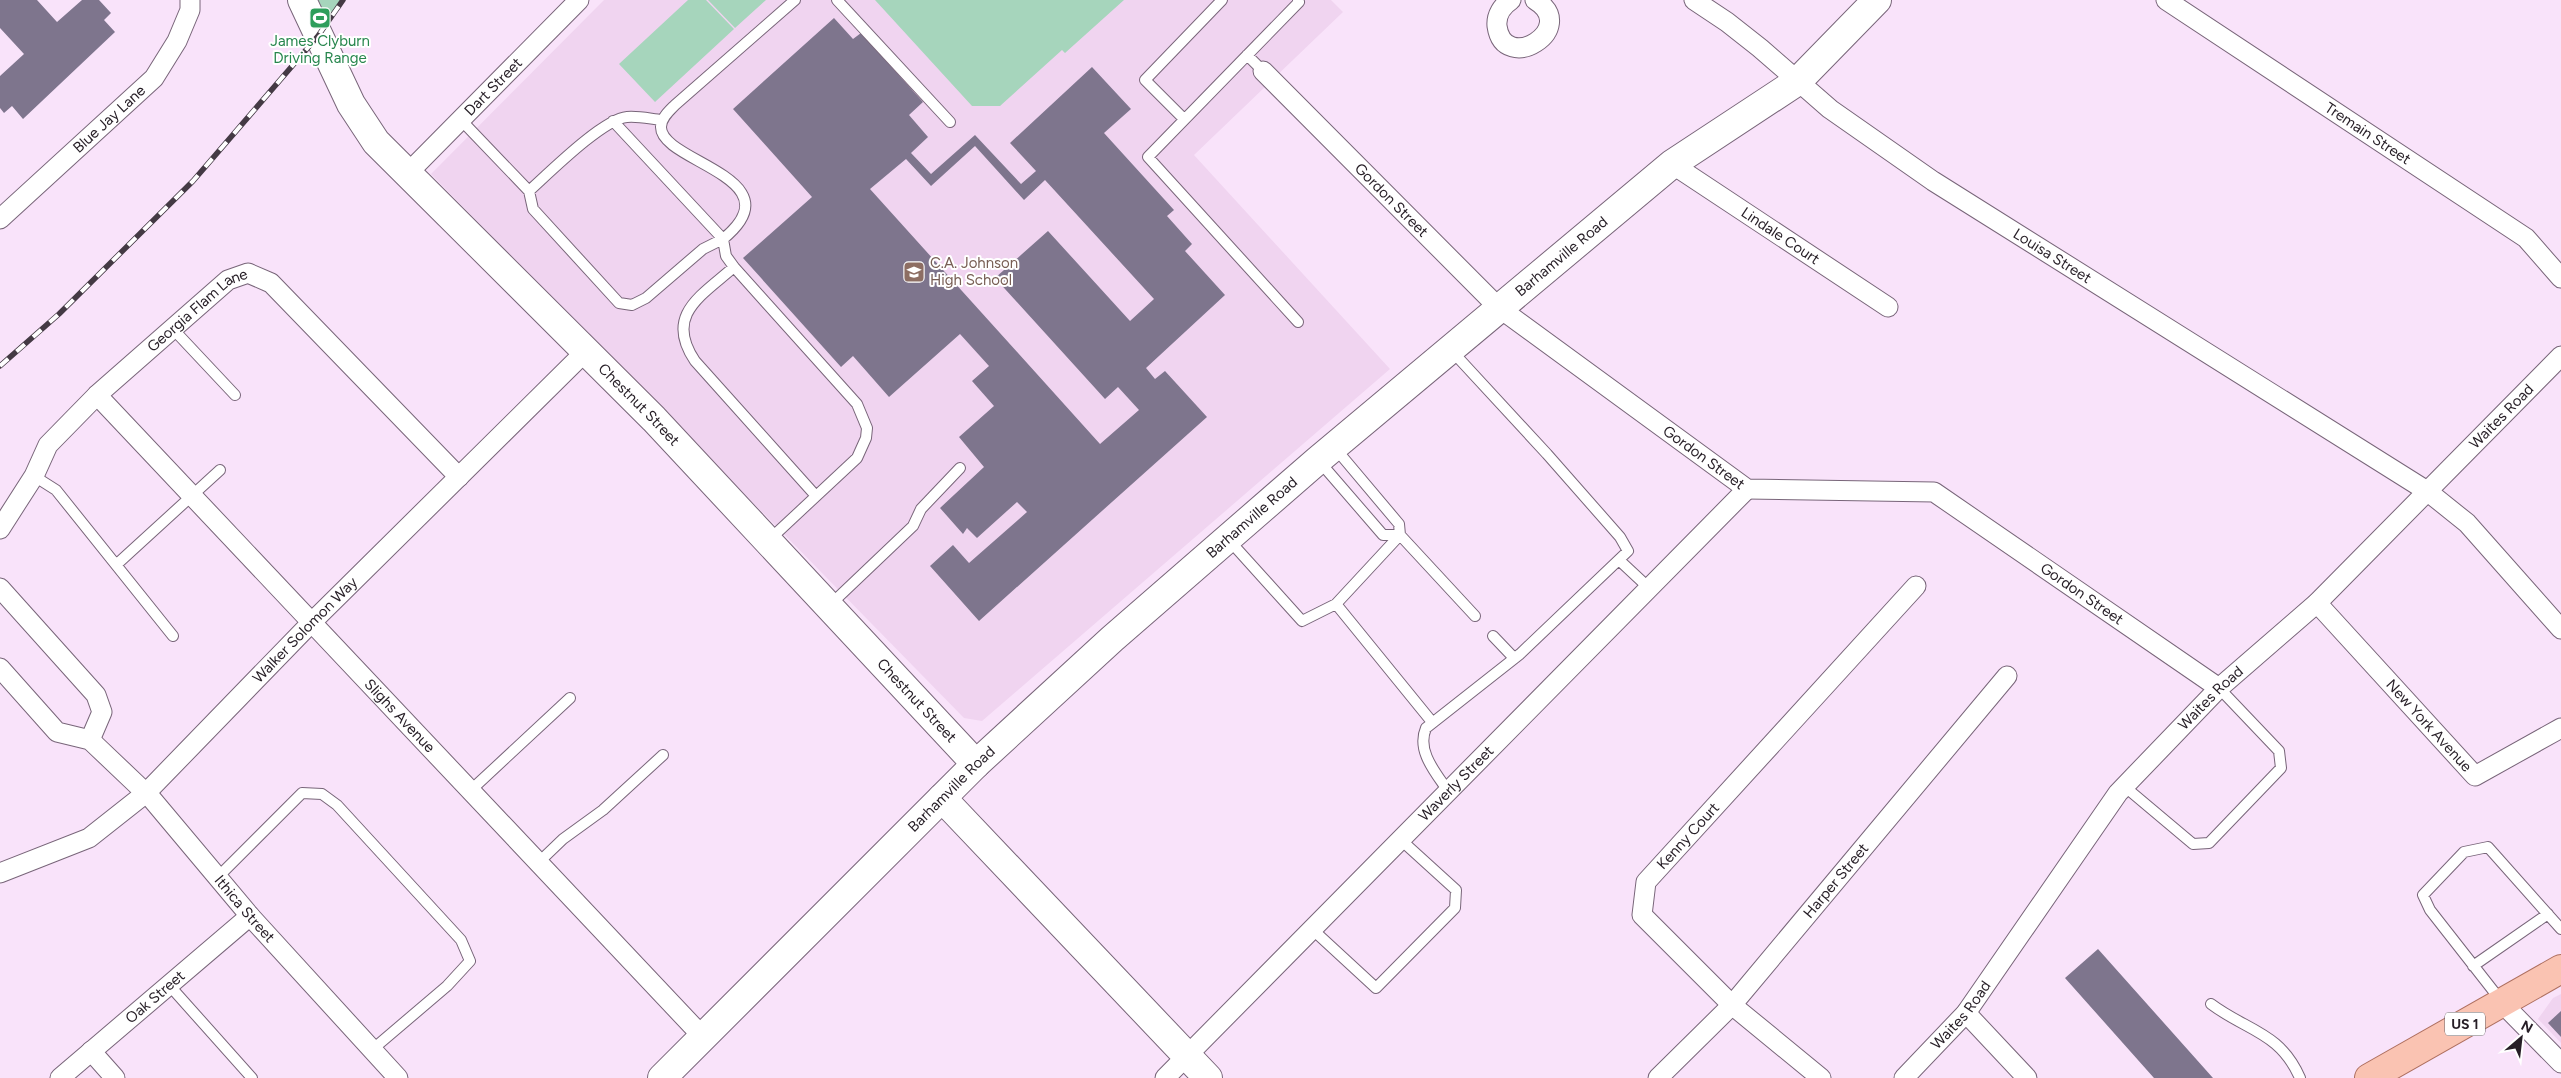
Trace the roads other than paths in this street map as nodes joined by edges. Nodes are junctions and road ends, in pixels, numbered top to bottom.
1 (190, 0) edge
2 (302, 0) edge
3 (579, 0) edge
4 (795, 0) edge
5 (837, 0) edge
6 (1222, 0) edge
7 (1298, 0) edge
8 (1511, 0) edge
9 (1537, 0) edge
10 (1694, 0) edge
11 (1877, 0) edge
12 (2166, 0) edge
13 (1247, 54) junction
14 (1264, 71) joint
15 (1798, 81) junction
16 (1184, 119) junction
17 (461, 120) junction
18 (662, 120) junction
19 (613, 121) junction
20 (950, 122) dead end
21 (1672, 164) junction
22 (406, 175) junction
23 (529, 191) junction
24 (0, 219) edge
25 (723, 239) junction
26 (734, 268) junction
27 (2561, 278) edge
28 (1888, 307) dead end
29 (1498, 308) junction
30 (1298, 322) dead end
31 (173, 329) junction
32 (1450, 350) junction
33 (586, 351) junction
34 (2561, 356) edge
35 (97, 395) junction
36 (235, 395) dead end
37 (1326, 454) junction
38 (960, 468) dead end
39 (220, 470) dead end
40 (34, 476) junction
41 (459, 477) junction
42 (1747, 489) junction
43 (2427, 491) junction
44 (191, 495) junction
45 (816, 496) junction
46 (0, 529) edge
47 (1400, 535) junction
48 (1227, 538) junction
49 (768, 541) junction
50 (1619, 560) junction
51 (116, 565) junction
52 (1916, 586) dead end
53 (0, 588) edge
54 (1649, 588) junction
55 (2317, 602) junction
56 (1336, 604) junction
57 (830, 606) junction
58 (1475, 616) dead end
59 (311, 623) junction
60 (2561, 629) edge
61 (173, 636) dead end
62 (1493, 636) dead end
63 (1514, 658) junction
64 (0, 668) edge
65 (2007, 676) dead end
66 (2219, 688) junction
67 (570, 698) dead end
68 (1432, 722) junction
69 (2561, 728) edge
70 (90, 740) junction
71 (662, 755) dead end
72 (976, 764) junction
73 (2124, 786) junction
74 (470, 791) junction
75 (1448, 791) junction
76 (146, 793) junction
77 (942, 798) junction
78 (1400, 840) junction
79 (538, 863) junction
80 (0, 873) edge
81 (217, 878) junction
82 (2548, 914) junction
83 (250, 916) junction
84 (1312, 929) junction
85 (2561, 929) edge
86 (2473, 966) junction
87 (2561, 969) edge
88 (169, 985) junction
89 (2502, 1003) junction
90 (2212, 1004) dead end
91 (1732, 1005) junction
92 (1966, 1013) junction
93 (703, 1037) junction
94 (372, 1049) junction
95 (91, 1051) junction
96 (1187, 1057) junction
97 (2561, 1063) edge
98 (60, 1078) edge
99 (116, 1078) edge
100 (252, 1078) edge
101 (398, 1078) edge
102 (662, 1078) edge
103 (1165, 1078) edge
104 (1208, 1078) edge
105 (1658, 1078) edge
106 (1821, 1078) edge
107 (1904, 1078) edge
108 (2027, 1078) edge
109 (2300, 1078) edge
110 (2369, 1078) edge

1 - 24 street, Blue Jay Lane
2 - 22 street, Chestnut Street
3 - 17 street, Dart Street
4 - 18 lane
5 - 20 lane
6 - 16 lane
7 - 13 lane
8 - 9 street
10 - 15 street, Louisa Street
11 - 15 street, Barhamville Road
12 - 27 street, Tremain Street
13 - 14 lane
13 - 16 lane
14 - 29 street, Gordon Street
15 - 21 street, Barhamville Road
15 - 43 street, Louisa Street
16 - 30 lane
17 - 22 street, Dart Street
17 - 23 lane
18 - 19 lane
18 - 25 lane
19 - 23 lane
19 - 25 lane
21 - 28 street, Lindale Court
21 - 29 street, Barhamville Road
22 - 33 street, Chestnut Street
23 - 25 lane
25 - 26 lane
26 - 45 lane
26 - 45 lane
29 - 32 street, Barhamville Road
29 - 42 street, Gordon Street
31 - 35 street, Georgia Flam Lane
31 - 36 lane
31 - 41 street, Georgia Flam Lane
32 - 37 street, Barhamville Road
32 - 50 lane
33 - 41 street, Walker Solomon Way
33 - 49 street, Chestnut Street
34 - 43 street, Waites Road
35 - 40 street, Georgia Flam Lane
35 - 44 street, Slighs Avenue
37 - 47 lane
37 - 47 lane
37 - 48 street, Barhamville Road
38 - 57 lane
39 - 44 lane
40 - 46 street, Georgia Flam Lane
40 - 51 lane
41 - 59 street, Walker Solomon Way
42 - 54 street, Waverly Street
42 - 66 street, Gordon Street
43 - 55 street, Waites Road
43 - 60 street
44 - 51 lane
44 - 59 street, Slighs Avenue
45 - 49 lane
47 - 56 lane
47 - 58 lane
48 - 56 lane
48 - 72 street, Barhamville Road
49 - 57 street, Chestnut Street
50 - 54 lane
50 - 63 lane
51 - 61 lane
52 - 91 street, Kenny Court
53 - 70 street
54 - 75 street, Waverly Street
55 - 66 street, Waites Road
55 - 69 street, New York Avenue
56 - 68 lane
57 - 72 street, Chestnut Street
59 - 74 street, Slighs Avenue
59 - 76 street, Walker Solomon Way
62 - 63 lane
63 - 68 lane
64 - 70 street, Ithica Street
65 - 91 street, Harper Street
66 - 73 street, Waites Road
66 - 73 lane
67 - 74 lane
68 - 75 lane
70 - 76 street, Ithica Street
71 - 79 lane
72 - 77 street, Barhamville Road
73 - 92 street, Waites Road
74 - 79 street, Slighs Avenue
75 - 78 street, Waverly Street
76 - 80 street, Walker Solomon Way
76 - 81 street, Ithica Street
77 - 93 street, Barhamville Road
77 - 96 street
78 - 84 street, Waverly Street
78 - 84 lane
79 - 93 street, Slighs Avenue
81 - 83 street, Ithica Street
81 - 94 lane
82 - 85 lane
82 - 86 lane
82 - 86 lane
83 - 88 street, Oak Street
83 - 94 street, Ithica Street
84 - 96 street, Waverly Street
86 - 89 lane
87 - 89 main road, US 1
88 - 95 street, Oak Street
88 - 100 lane
89 - 97 street
89 - 110 main road, US 1
90 - 109 lane
91 - 105 street, Harper Street
91 - 106 street, Kenny Court
92 - 107 street, Waites Road
92 - 108 street
93 - 102 street, Barhamville Road
94 - 101 street, Ithica Street
95 - 98 street, Oak Street
95 - 99 street
96 - 103 street, Waverly Street
96 - 104 street

